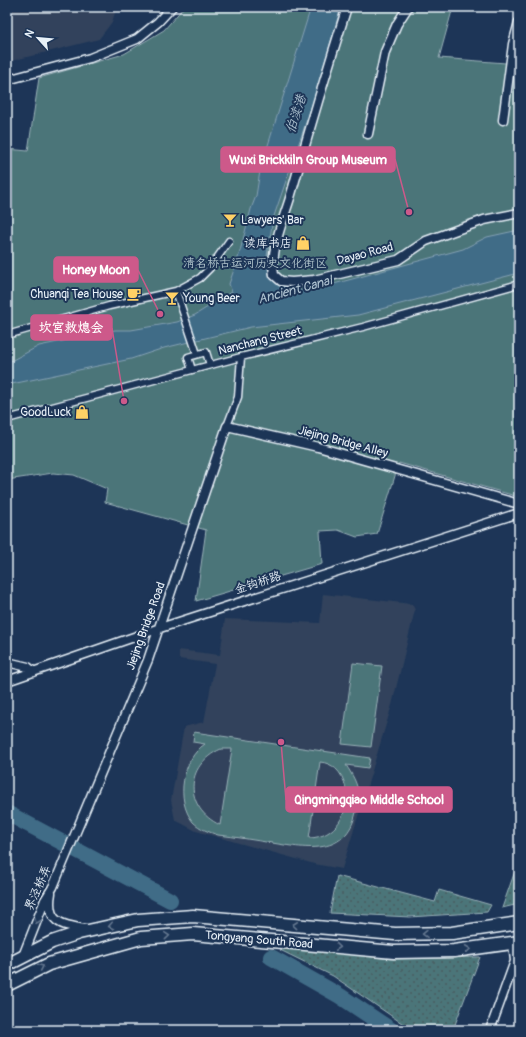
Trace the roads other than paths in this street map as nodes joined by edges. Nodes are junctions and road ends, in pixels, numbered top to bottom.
1 (172, 7) edge
2 (347, 7) edge
3 (408, 7) edge
4 (519, 22) edge
5 (7, 80) edge
6 (503, 120) dead end
7 (368, 134) dead end
8 (519, 213) edge
9 (229, 241) dead end
10 (519, 284) edge
11 (176, 291) junction
12 (7, 335) edge
13 (197, 354) junction
14 (241, 357) junction
15 (210, 365) junction
16 (192, 370) junction
17 (7, 419) edge
18 (227, 426) junction
19 (519, 504) edge
20 (519, 513) edge
21 (160, 628) junction
22 (7, 662) edge
23 (34, 672) junction
24 (7, 681) edge
25 (75, 830) joint
26 (53, 886) junction
27 (519, 923) edge
28 (92, 930) junction
29 (516, 943) edge
30 (23, 956) junction
31 (7, 965) edge
32 (7, 985) edge
33 (490, 1030) edge

1 - 5 street
2 - 8 street, Dayao Road
3 - 7 street
4 - 6 street
9 - 11 street
10 - 14 street, Nanchang Street
11 - 12 street
11 - 13 street
13 - 15 street
13 - 16 street
14 - 15 street, Nanchang Street
14 - 18 street
15 - 16 street, Nanchang Street
16 - 17 street, Nanchang Street
18 - 19 street, Jiejing Bridge Alley
18 - 21 street, Jiejing Bridge Road
20 - 21 street, 金钩桥路
21 - 23 street, 金钩桥路
21 - 25 street, Jiejing Bridge Road
22 - 23 street
23 - 24 street, 金钩桥路
25 - 26 street, 界泾桥弄
26 - 28 street
26 -> 30 street, 界泾桥弄
27 -> 28 main road, Tongyang South Road
28 - 30 main road, Tongyang South Road
32 -> 29 main road, Tongyang South Road
29 - 33 street
30 - 31 main road, Tongyang South Road

